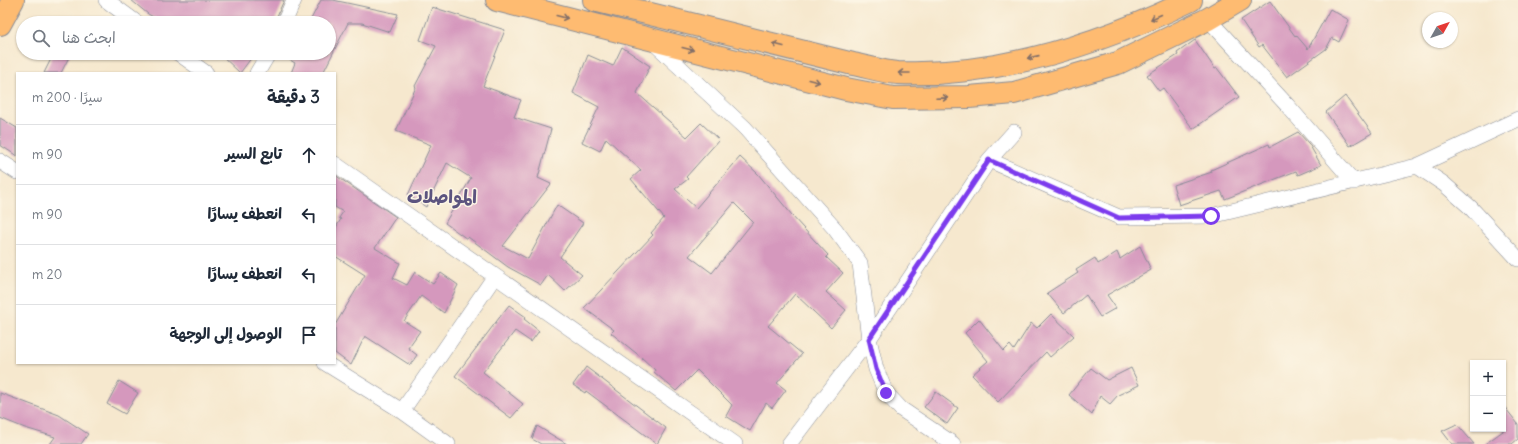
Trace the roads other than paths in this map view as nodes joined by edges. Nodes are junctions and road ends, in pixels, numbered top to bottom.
1 (13, 0) edge
2 (106, 0) edge
3 (294, 0) edge
4 (497, 0) edge
5 (594, 0) edge
6 (1191, 0) edge
7 (1240, 0) edge
8 (128, 16) edge
9 (287, 16) edge
10 (1208, 19) junction
11 (0, 24) edge
12 (649, 39) junction
13 (188, 60) edge
14 (265, 60) edge
15 (205, 72) edge
16 (258, 72) edge
17 (1518, 119) edge
18 (1014, 132) dead end
19 (989, 160) junction
20 (0, 161) edge
21 (336, 165) edge
22 (1417, 166) junction
23 (16, 171) edge
24 (1354, 182) junction
25 (1518, 259) edge
26 (495, 276) junction
27 (869, 339) junction
28 (327, 364) edge
29 (402, 411) junction
30 (448, 444) edge
31 (735, 444) edge
32 (789, 444) edge
33 (953, 444) edge

1 - 11 main road
2 - 8 street
3 - 9 street
4 -> 12 main road
6 -> 5 main road
7 - 10 main road
12 -> 10 main road
10 - 24 street
12 - 27 street
13 - 15 street
14 - 16 street
17 - 22 street
18 - 19 street
19 - 24 street
19 - 27 street
20 - 23 street
21 - 26 street
22 - 24 street
22 - 25 street
26 - 29 street
26 - 31 street
27 - 32 street
27 - 33 street
28 - 29 street
29 - 30 street

